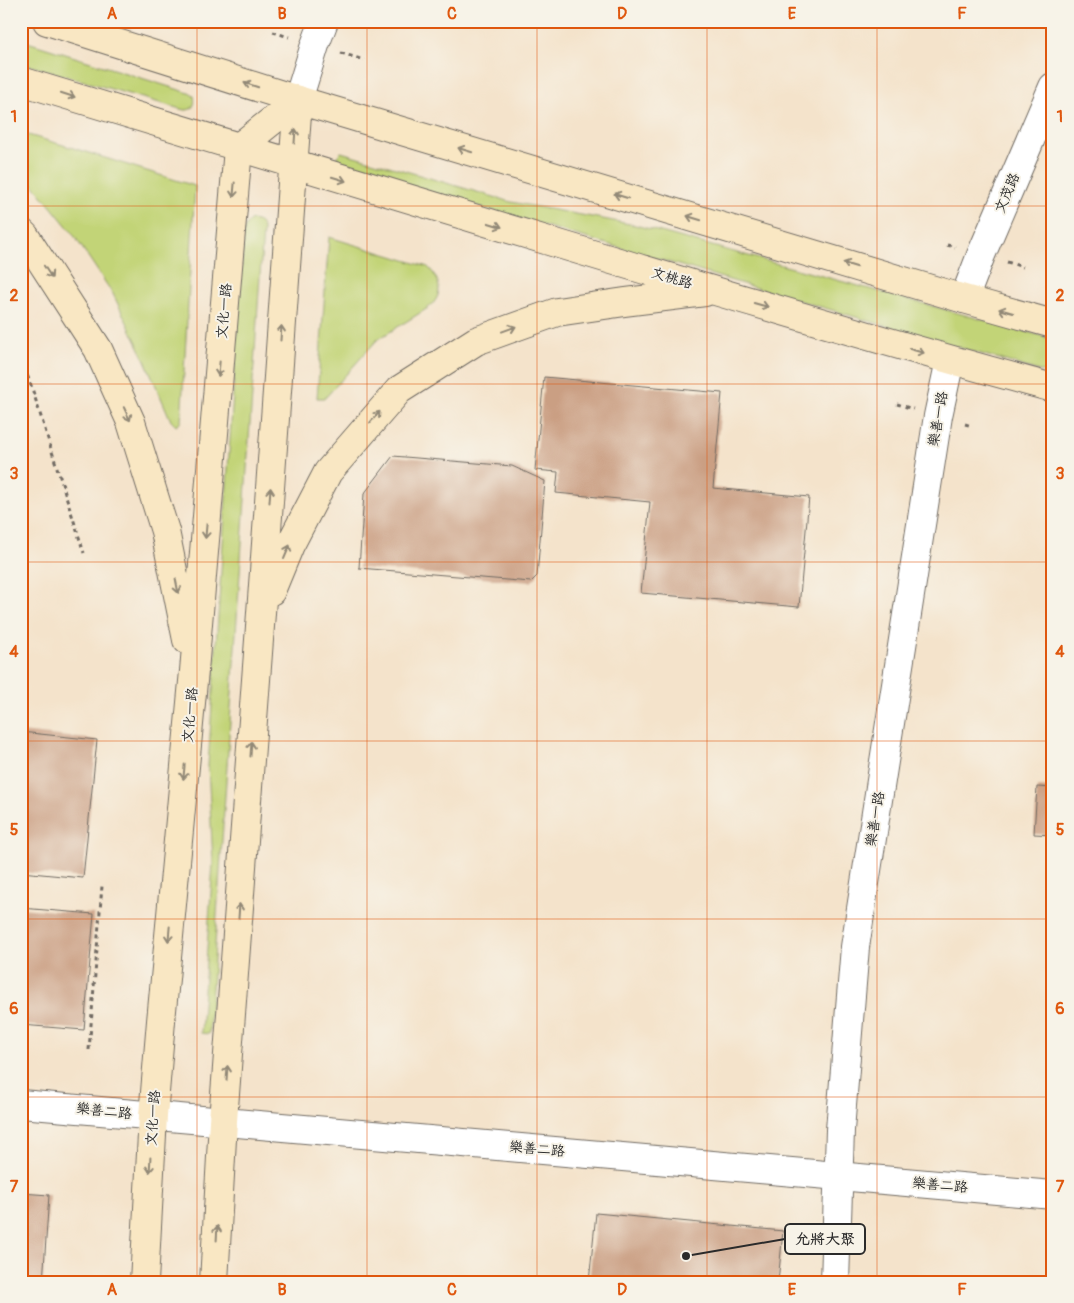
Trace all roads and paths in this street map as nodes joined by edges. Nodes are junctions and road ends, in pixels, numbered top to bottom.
1 (47, 21) edge
2 (324, 21) edge
3 (21, 81) edge
4 (1053, 87) edge
5 (298, 100) junction
6 (238, 148) junction
7 (293, 164) junction
8 (21, 232) edge
9 (715, 291) junction
10 (964, 299) junction
11 (1053, 324) edge
12 (950, 360) junction
13 (21, 361) edge
14 (1053, 388) edge
15 (84, 552) dead end
16 (261, 613) junction
17 (194, 671) junction
18 (102, 886) dead end
19 (89, 1050) dead end
20 (21, 1104) edge
21 (153, 1116) junction
22 (223, 1121) junction
23 (838, 1176) junction
24 (1053, 1195) edge
25 (144, 1282) edge
26 (214, 1282) edge
27 (835, 1282) edge

5 -> 1 street
2 - 5 street
3 -> 6 street
4 - 10 street, 文茂路
5 - 6 street
7 -> 5 street
10 -> 5 street
6 - 7 street
6 -> 17 street, 文化一路
7 -> 9 street, 文桃路
16 -> 7 street
8 -> 17 street
9 -> 12 street, 文桃路
16 -> 9 street
11 -> 10 street
12 - 14 street, 文桃路
12 - 23 street, 樂善一路
13 - 15 path
22 -> 16 street
17 -> 21 street, 文化一路
18 - 19 path
20 - 21 street, 樂善二路
21 - 22 street, 樂善二路
21 -> 25 street, 文化一路
22 - 23 street, 樂善二路
26 -> 22 street
23 - 24 street, 樂善二路
23 - 27 street, 樂善一路

